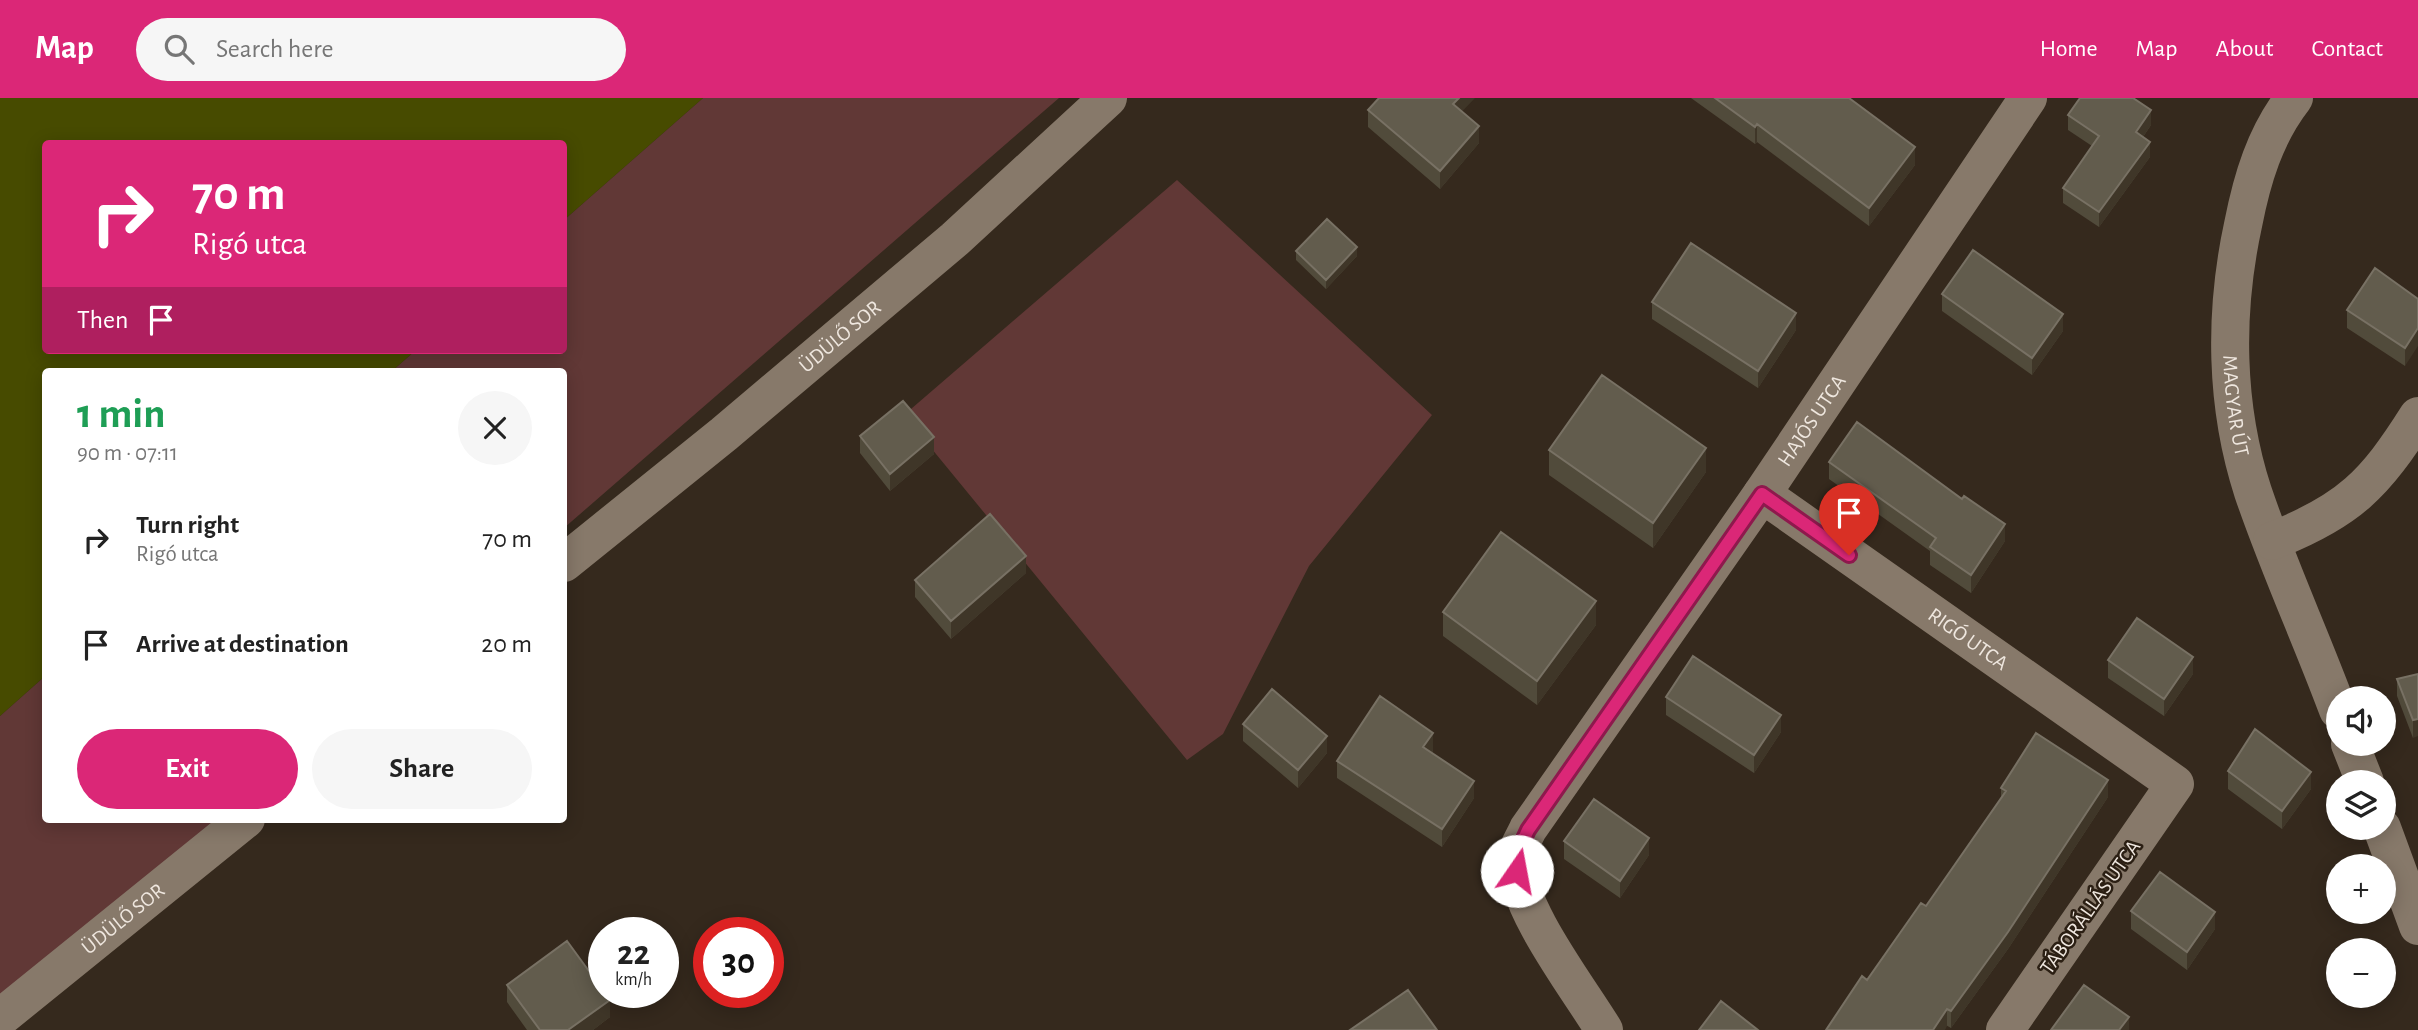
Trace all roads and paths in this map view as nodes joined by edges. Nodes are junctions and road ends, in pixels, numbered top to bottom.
1 (1108, 98) edge
2 (2028, 98) edge
3 (2277, 107) edge
4 (2418, 416) edge
5 (1762, 494) junction
6 (2272, 541) junction
7 (567, 561) edge
8 (2329, 686) edge
9 (2175, 784) joint
10 (241, 823) edge
11 (2386, 840) edge
12 (2418, 926) edge
13 (0, 1018) edge
14 (1604, 1030) edge
15 (2005, 1030) edge

1 - 7 street, ÜDÜLŐ SOR
2 - 5 street, HAJÓS UTCA
3 - 6 street, MAGYAR ÚT
4 - 6 street
5 - 9 street, RIGÓ UTCA
5 - 14 street, HAJÓS UTCA
6 - 8 street, MAGYAR ÚT
9 - 15 street, TÁBORÁLLÁS UTCA
10 - 13 street, ÜDÜLŐ SOR
11 - 12 street

